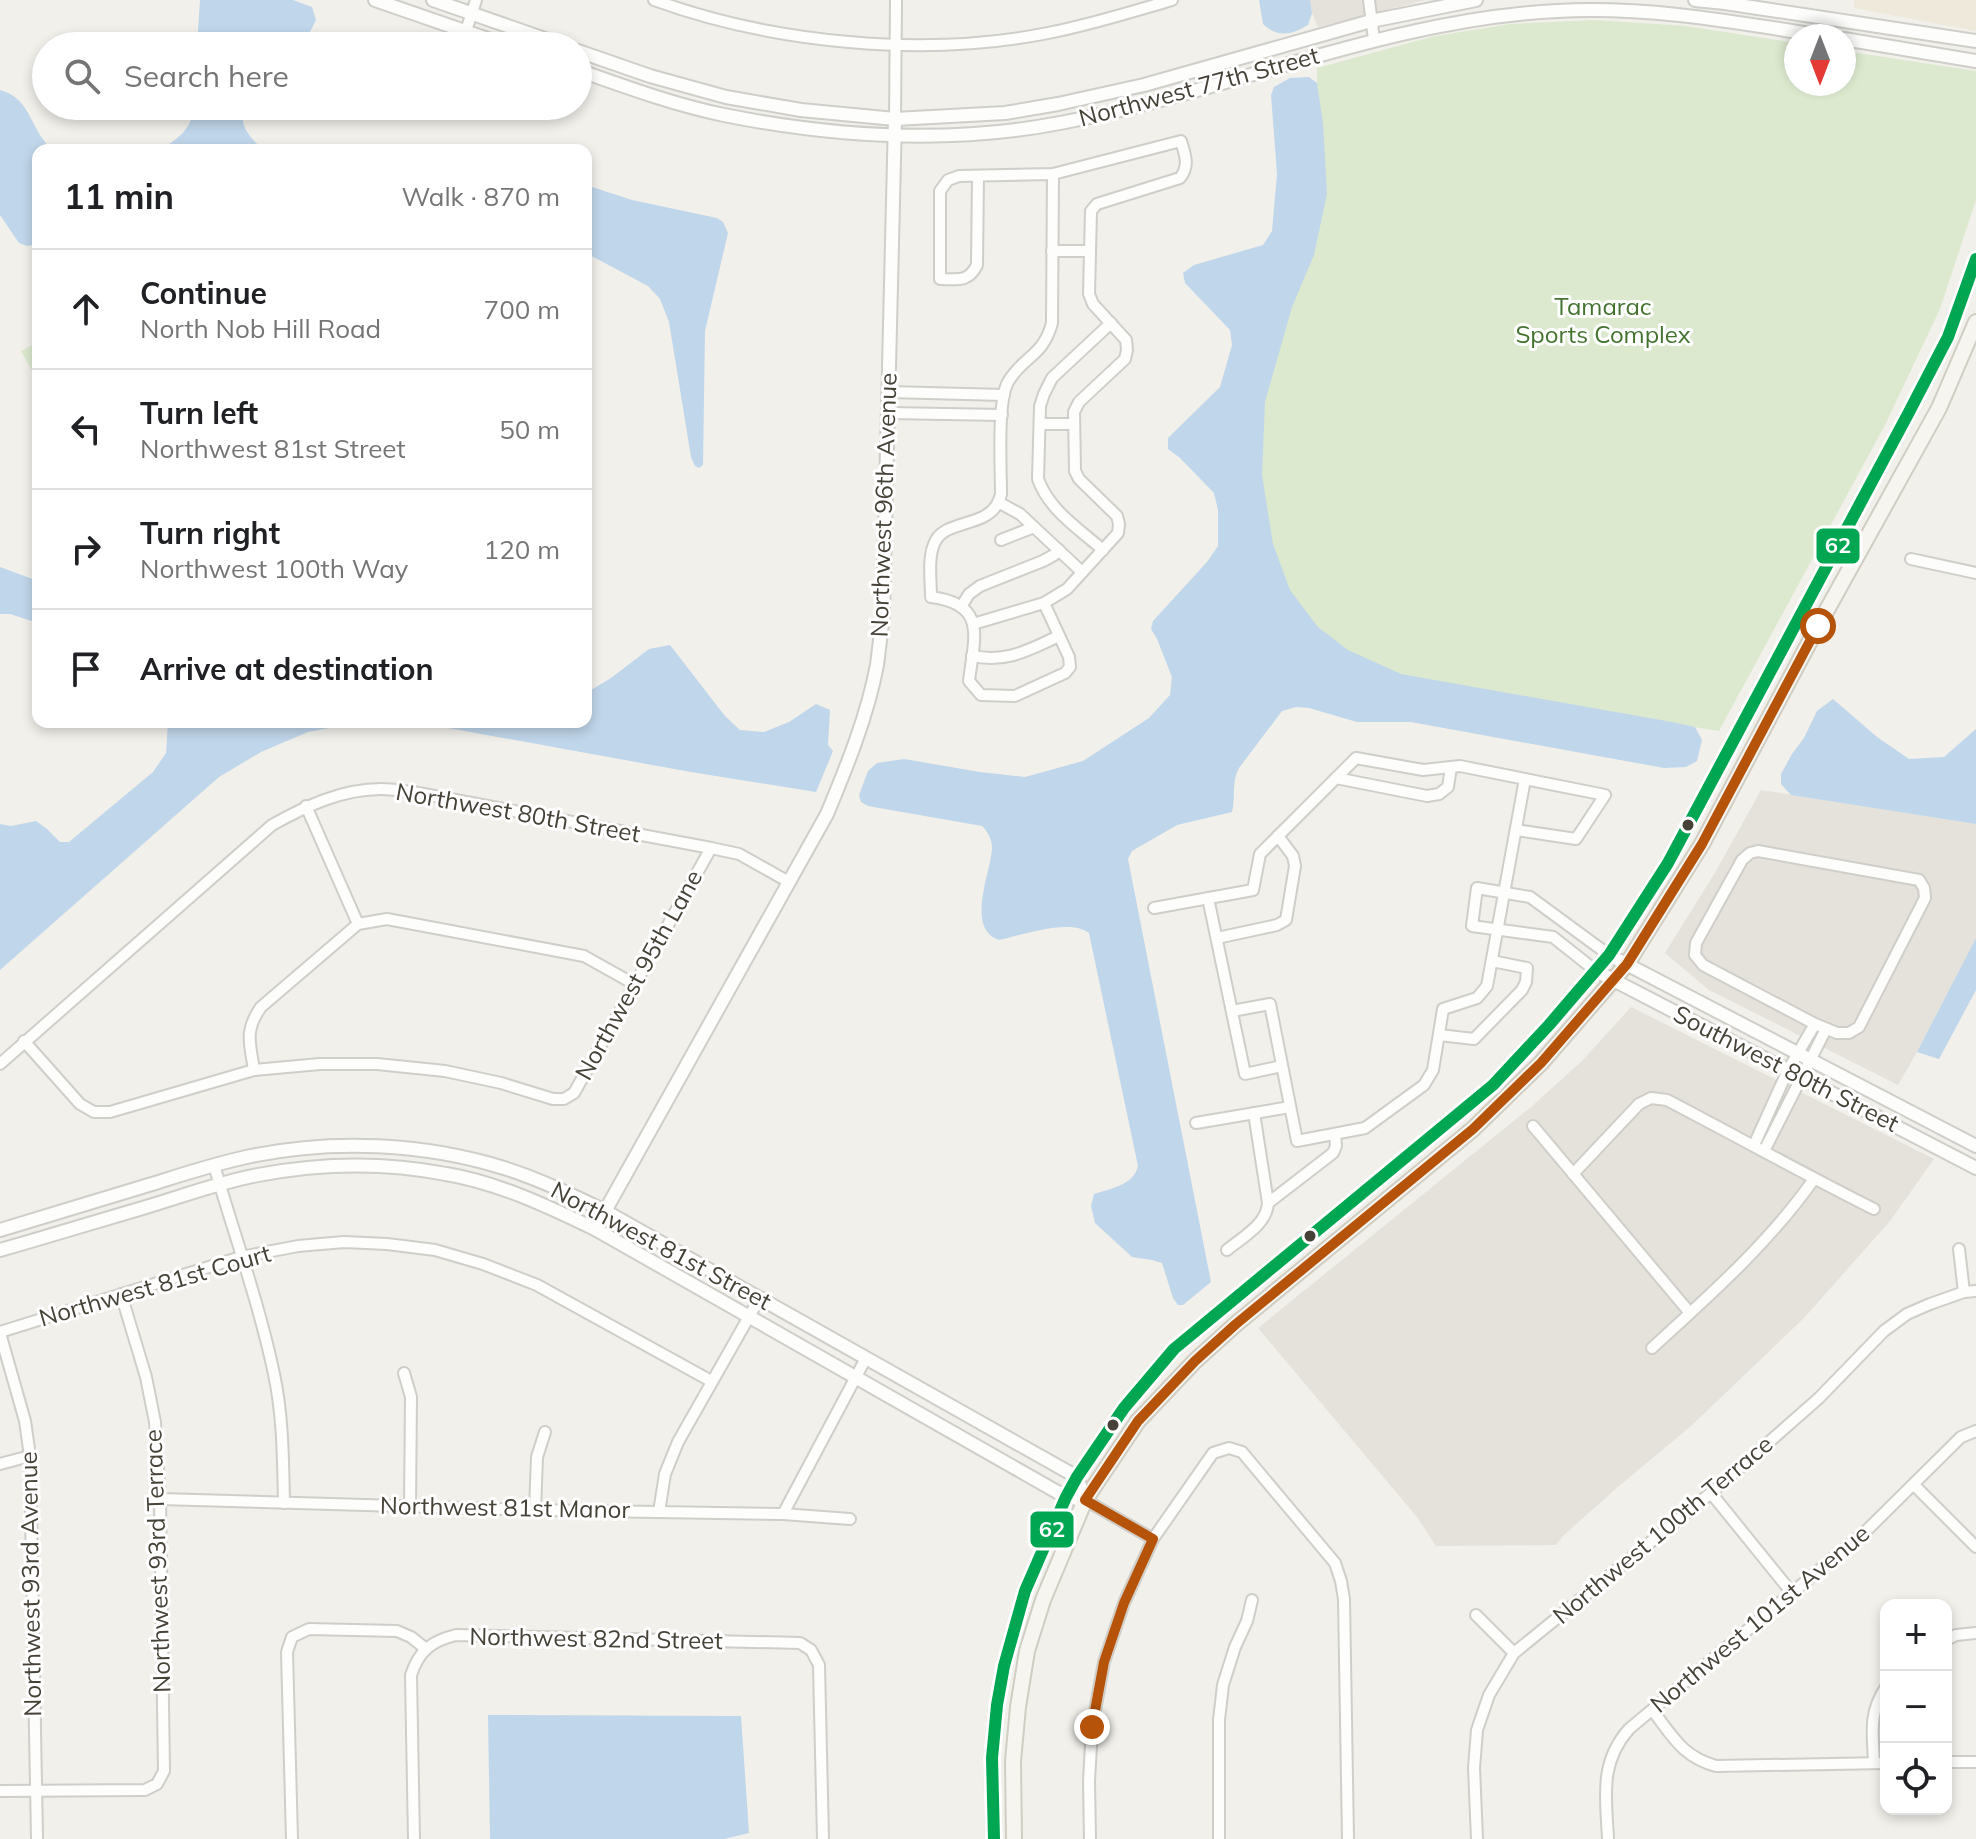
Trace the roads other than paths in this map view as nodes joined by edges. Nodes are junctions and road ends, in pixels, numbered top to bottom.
1 (375, 0) edge
2 (433, 0) edge
3 (476, 0) edge
4 (654, 0) edge
5 (896, 0) edge
6 (1172, 0) edge
7 (1369, 0) edge
8 (1476, 0) edge
9 (1695, 0) edge
10 (472, 13) junction
11 (1371, 21) junction
12 (1784, 30) edge
13 (466, 31) joint
14 (526, 32) edge
15 (1374, 40) junction
16 (1856, 41) edge
17 (1976, 41) edge
18 (895, 45) junction
19 (592, 56) edge
20 (1976, 61) edge
21 (592, 75) edge
22 (895, 119) junction
23 (895, 134) junction
24 (1053, 174) junction
25 (978, 176) junction
26 (1052, 251) junction
27 (1090, 251) junction
28 (1976, 259) edge
29 (1976, 322) edge
30 (1111, 323) junction
31 (889, 392) junction
32 (962, 394) junction
33 (1004, 395) junction
34 (889, 413) junction
35 (961, 415) junction
36 (1002, 415) junction
37 (1040, 424) junction
38 (1074, 424) junction
39 (998, 502) junction
40 (1034, 527) junction
41 (1001, 540) dead end
42 (1059, 550) junction
43 (1103, 550) junction
44 (1911, 559) dead end
45 (1082, 572) junction
46 (1976, 573) edge
47 (1044, 603) junction
48 (961, 607) junction
49 (973, 624) junction
50 (1059, 636) junction
51 (972, 656) junction
52 (1451, 767) junction
53 (1336, 778) junction
54 (1525, 779) junction
55 (306, 806) junction
56 (1516, 830) junction
57 (1278, 836) junction
58 (711, 848) junction
59 (789, 882) junction
60 (1504, 892) junction
61 (1208, 898) junction
62 (1154, 908) dead end
63 (358, 924) junction
64 (1498, 930) junction
65 (1217, 938) junction
66 (1609, 955) junction
67 (1492, 961) junction
68 (1627, 964) junction
69 (1596, 971) junction
70 (1614, 980) junction
71 (634, 984) junction
72 (1232, 1011) junction
73 (1815, 1024) junction
74 (1826, 1029) junction
75 (1439, 1035) junction
76 (24, 1041) junction
77 (1804, 1057) junction
78 (0, 1064) edge
79 (1282, 1066) junction
80 (254, 1070) junction
81 (1788, 1070) junction
82 (1802, 1076) junction
83 (1290, 1107) junction
84 (1254, 1113) junction
85 (1768, 1114) junction
86 (1779, 1120) junction
87 (1196, 1123) dead end
88 (1533, 1126) dead end
89 (1335, 1134) junction
90 (1754, 1145) junction
91 (1976, 1146) edge
92 (1764, 1151) junction
93 (214, 1165) junction
94 (1976, 1168) edge
95 (1573, 1174) junction
96 (1814, 1179) junction
97 (220, 1185) junction
98 (1268, 1203) junction
99 (1874, 1209) dead end
100 (605, 1211) junction
101 (595, 1229) junction
102 (0, 1230) edge
103 (1959, 1249) dead end
104 (0, 1250) edge
105 (1227, 1250) dead end
106 (241, 1257) junction
107 (1976, 1291) edge
108 (1964, 1292) junction
109 (121, 1294) junction
110 (759, 1299) junction
111 (1690, 1313) junction
112 (749, 1316) junction
113 (0, 1332) edge
114 (1652, 1348) dead end
115 (866, 1358) junction
116 (404, 1373) dead end
117 (856, 1377) junction
118 (711, 1381) junction
119 (1976, 1431) edge
120 (545, 1432) dead end
121 (30, 1456) junction
122 (0, 1464) edge
123 (1077, 1477) junction
124 (1914, 1485) junction
125 (1711, 1493) junction
126 (1066, 1497) junction
127 (160, 1499) junction
128 (1085, 1500) junction
129 (284, 1503) junction
130 (410, 1506) junction
131 (535, 1510) junction
132 (659, 1512) junction
133 (783, 1514) junction
134 (850, 1519) dead end
135 (1153, 1539) junction
136 (1976, 1547) edge
137 (1792, 1593) junction
138 (1252, 1600) dead end
139 (1476, 1615) dead end
140 (1976, 1633) edge
141 (1952, 1637) edge
142 (426, 1649) junction
143 (1514, 1653) junction
144 (1880, 1695) edge
145 (1653, 1711) junction
146 (1952, 1762) edge
147 (1976, 1762) edge
148 (1874, 1763) junction
149 (1880, 1763) edge
150 (36, 1790) junction
151 (0, 1791) edge
152 (37, 1839) edge
153 (292, 1839) edge
154 (414, 1839) edge
155 (823, 1839) edge
156 (994, 1839) edge
157 (1014, 1839) edge
158 (1090, 1839) edge
159 (1219, 1839) edge
160 (1348, 1839) edge
161 (1477, 1839) edge
162 (1608, 1839) edge

1 - 13 street
2 - 10 street
3 - 10 street
4 - 18 street
5 - 18 street, Northwest 96th Avenue
6 - 18 street
7 - 11 street
8 - 11 street, Northwest 77th Street
9 - 17 street
10 - 13 street
10 - 14 street
11 - 15 street
11 - 22 street, Northwest 77th Street
12 - 15 street, Northwest 77th Street
15 - 23 street, Northwest 77th Street
16 - 20 street
18 - 22 street, Northwest 96th Avenue
19 - 22 street, Northwest 77th Street
21 - 23 street, Northwest 77th Street
22 - 23 street, Northwest 96th Avenue
23 - 31 street, Northwest 96th Avenue
24 - 25 street
24 - 26 street
24 - 27 street
25 - 25 street
26 - 27 street
26 - 33 street
27 - 30 street
28 - 66 main road
29 - 68 main road
30 - 37 street
30 - 38 street
31 - 32 street
31 - 34 street, Northwest 96th Avenue
32 - 33 street
32 - 35 street
33 - 36 street
34 - 35 street
34 - 59 street, Northwest 96th Avenue
35 - 36 street
36 - 39 street
37 - 38 street
37 - 43 street
38 - 43 street
39 - 40 street
39 - 48 street
40 - 41 street
40 - 42 street
42 - 45 street
42 - 48 street
43 - 45 street
44 - 46 street
45 - 47 street
47 - 49 street
47 - 50 street
48 - 49 street
49 - 51 street
50 - 51 street
50 - 51 street
52 - 53 street
52 - 53 street
52 - 54 street
53 - 57 street
54 - 56 street
54 - 56 street
55 - 58 street, Northwest 80th Street
55 - 63 street
55 - 76 street, Northwest 80th Street
56 - 60 street
57 - 61 street
57 - 65 street
58 - 59 street, Northwest 80th Street
58 - 71 street, Northwest 95th Lane
59 - 100 street, Northwest 96th Avenue
60 - 64 street
60 - 64 street
60 - 66 street
61 - 62 street
61 - 65 street
63 - 71 street
63 - 80 street
64 - 67 street
64 - 69 street
65 - 72 street
66 - 68 street, Southwest 80th Street
66 - 69 main road
67 - 75 street
67 - 75 street
68 - 70 main road
68 - 77 street, Southwest 80th Street
69 - 70 street, Southwest 80th Street
69 - 123 main road
70 - 81 street, Southwest 80th Street
70 - 128 main road
71 - 80 street, Northwest 95th Lane
72 - 79 street
72 - 79 street
73 - 74 street
73 - 74 street
73 - 77 street
74 - 77 street
75 - 89 street
76 - 78 street, Northwest 80th Street
76 - 80 street
77 - 81 street
77 - 82 street
77 - 91 street, Southwest 80th Street
79 - 83 street
81 - 82 street, Southwest 80th Street
81 - 85 street
82 - 86 street
82 - 94 street, Southwest 80th Street
83 - 84 street
83 - 89 street
84 - 87 street
84 - 98 street
85 - 86 street
85 - 90 street
86 - 92 street
88 - 95 street
89 - 98 street
90 - 92 street
90 - 95 street
92 - 96 street
93 - 97 street
93 - 100 street, Northwest 81st Street
93 - 102 street, Northwest 81st Street
95 - 111 street
96 - 99 street
96 - 111 street
97 - 101 street, Northwest 81st Street
97 - 104 street, Northwest 81st Street
97 - 106 street
98 - 105 street
100 - 101 street, Northwest 96th Avenue
100 - 110 street, Northwest 81st Street
101 - 112 street, Northwest 81st Street
103 - 108 street
106 - 109 street, Northwest 81st Court
106 - 118 street, Northwest 81st Court
106 - 129 street
107 - 108 street, Northwest 100th Terrace
108 - 125 street, Northwest 100th Terrace
109 - 113 street, Northwest 81st Court
109 - 127 street, Northwest 93rd Terrace
110 - 112 street
110 - 115 street, Northwest 81st Street
111 - 114 street
112 - 117 street, Northwest 81st Street
112 - 118 street
113 - 121 street, Northwest 93rd Avenue
115 - 117 street
115 - 123 street, Northwest 81st Street
116 - 130 street
117 - 126 street, Northwest 81st Street
117 - 133 street
118 - 132 street
119 - 124 street, Northwest 101st Avenue
120 - 131 street
121 - 122 street
121 - 150 street, Northwest 93rd Avenue
123 - 126 main road
123 - 128 street
124 - 136 street
124 - 137 street, Northwest 101st Avenue
125 - 137 street
125 - 143 street, Northwest 100th Terrace
126 - 128 street, Northwest 81st Street
126 - 156 main road
127 - 129 street, Northwest 81st Manor
127 - 150 street, Northwest 93rd Terrace
128 - 135 street, Northwest 81st Street
128 - 157 main road
129 - 130 street, Northwest 81st Manor
130 - 131 street, Northwest 81st Manor
131 - 132 street, Northwest 81st Manor
132 - 133 street, Northwest 81st Manor
133 - 134 street, Northwest 81st Manor
135 - 158 street
135 - 160 street
137 - 145 street, Northwest 101st Avenue
138 - 159 street
139 - 143 street
140 - 141 street
142 - 153 street
142 - 154 street
142 - 155 street, Northwest 82nd Street
143 - 161 street, Northwest 100th Terrace
144 - 148 street
145 - 148 street
145 - 162 street, Northwest 101st Avenue
146 - 147 street
148 - 149 street
150 - 151 street
150 - 152 street, Northwest 93rd Avenue

